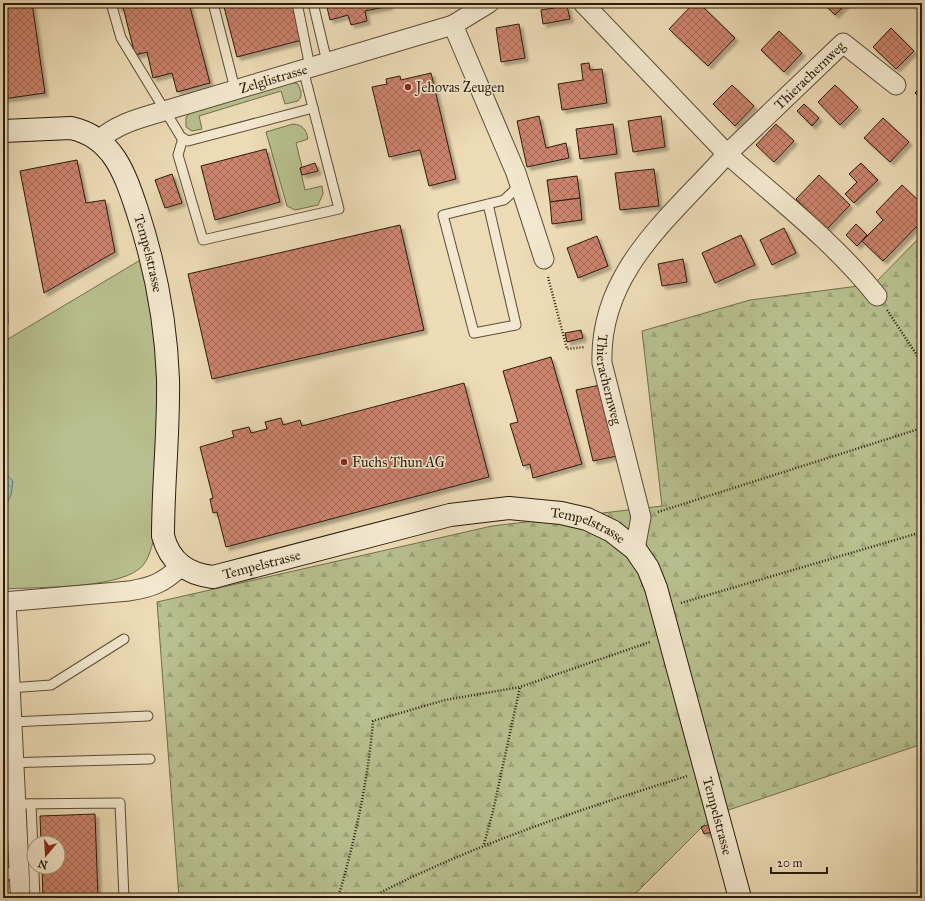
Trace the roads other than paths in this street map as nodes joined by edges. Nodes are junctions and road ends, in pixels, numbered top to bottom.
1 (111, 3) edge
2 (213, 3) edge
3 (297, 3) edge
4 (313, 3) edge
5 (489, 3) edge
6 (583, 3) edge
7 (453, 25) junction
8 (313, 66) junction
9 (896, 85) dead end
10 (235, 89) junction
11 (313, 108) junction
12 (164, 110) junction
13 (3, 131) edge
14 (183, 138) junction
15 (99, 140) junction
16 (728, 154) junction
17 (520, 185) junction
18 (488, 204) junction
19 (544, 259) road end
20 (878, 296) road end
21 (3, 313) edge
22 (3, 323) edge
23 (635, 549) junction
24 (180, 566) junction
25 (4, 602) edge
26 (124, 639) dead end
27 (7, 682) edge
28 (148, 716) dead end
29 (11, 722) junction
30 (150, 759) dead end
31 (8, 763) edge
32 (23, 804) junction
33 (19, 866) junction
34 (3, 878) edge
35 (25, 895) edge
36 (124, 898) edge
37 (740, 898) edge

1 - 12 lane
2 - 10 lane
3 - 8 lane
4 - 8 lane
5 - 7 street, Zelglistrasse
6 - 16 street
7 - 8 street, Zelglistrasse
7 - 17 street
8 - 10 street, Zelglistrasse
8 - 11 lane
9 - 16 street, Thierachernweg
10 - 12 street, Zelglistrasse
11 - 14 lane
11 - 14 lane
12 - 14 lane
12 - 15 street, Zelglistrasse
13 - 15 street, Tempelstrasse
15 - 24 street, Tempelstrasse
16 - 20 street
16 - 23 street, Thierachernweg
17 - 18 lane
17 - 19 street
18 - 18 lane
21 - 22 lane
23 - 24 street, Tempelstrasse
23 - 37 street, Tempelstrasse
24 - 25 street
25 - 27 street
26 - 27 lane
27 - 29 street
28 - 29 lane
29 - 31 street
30 - 31 lane
31 - 32 street
32 - 33 street
32 - 35 lane
32 - 36 lane
33 - 34 lane
33 - 35 street

